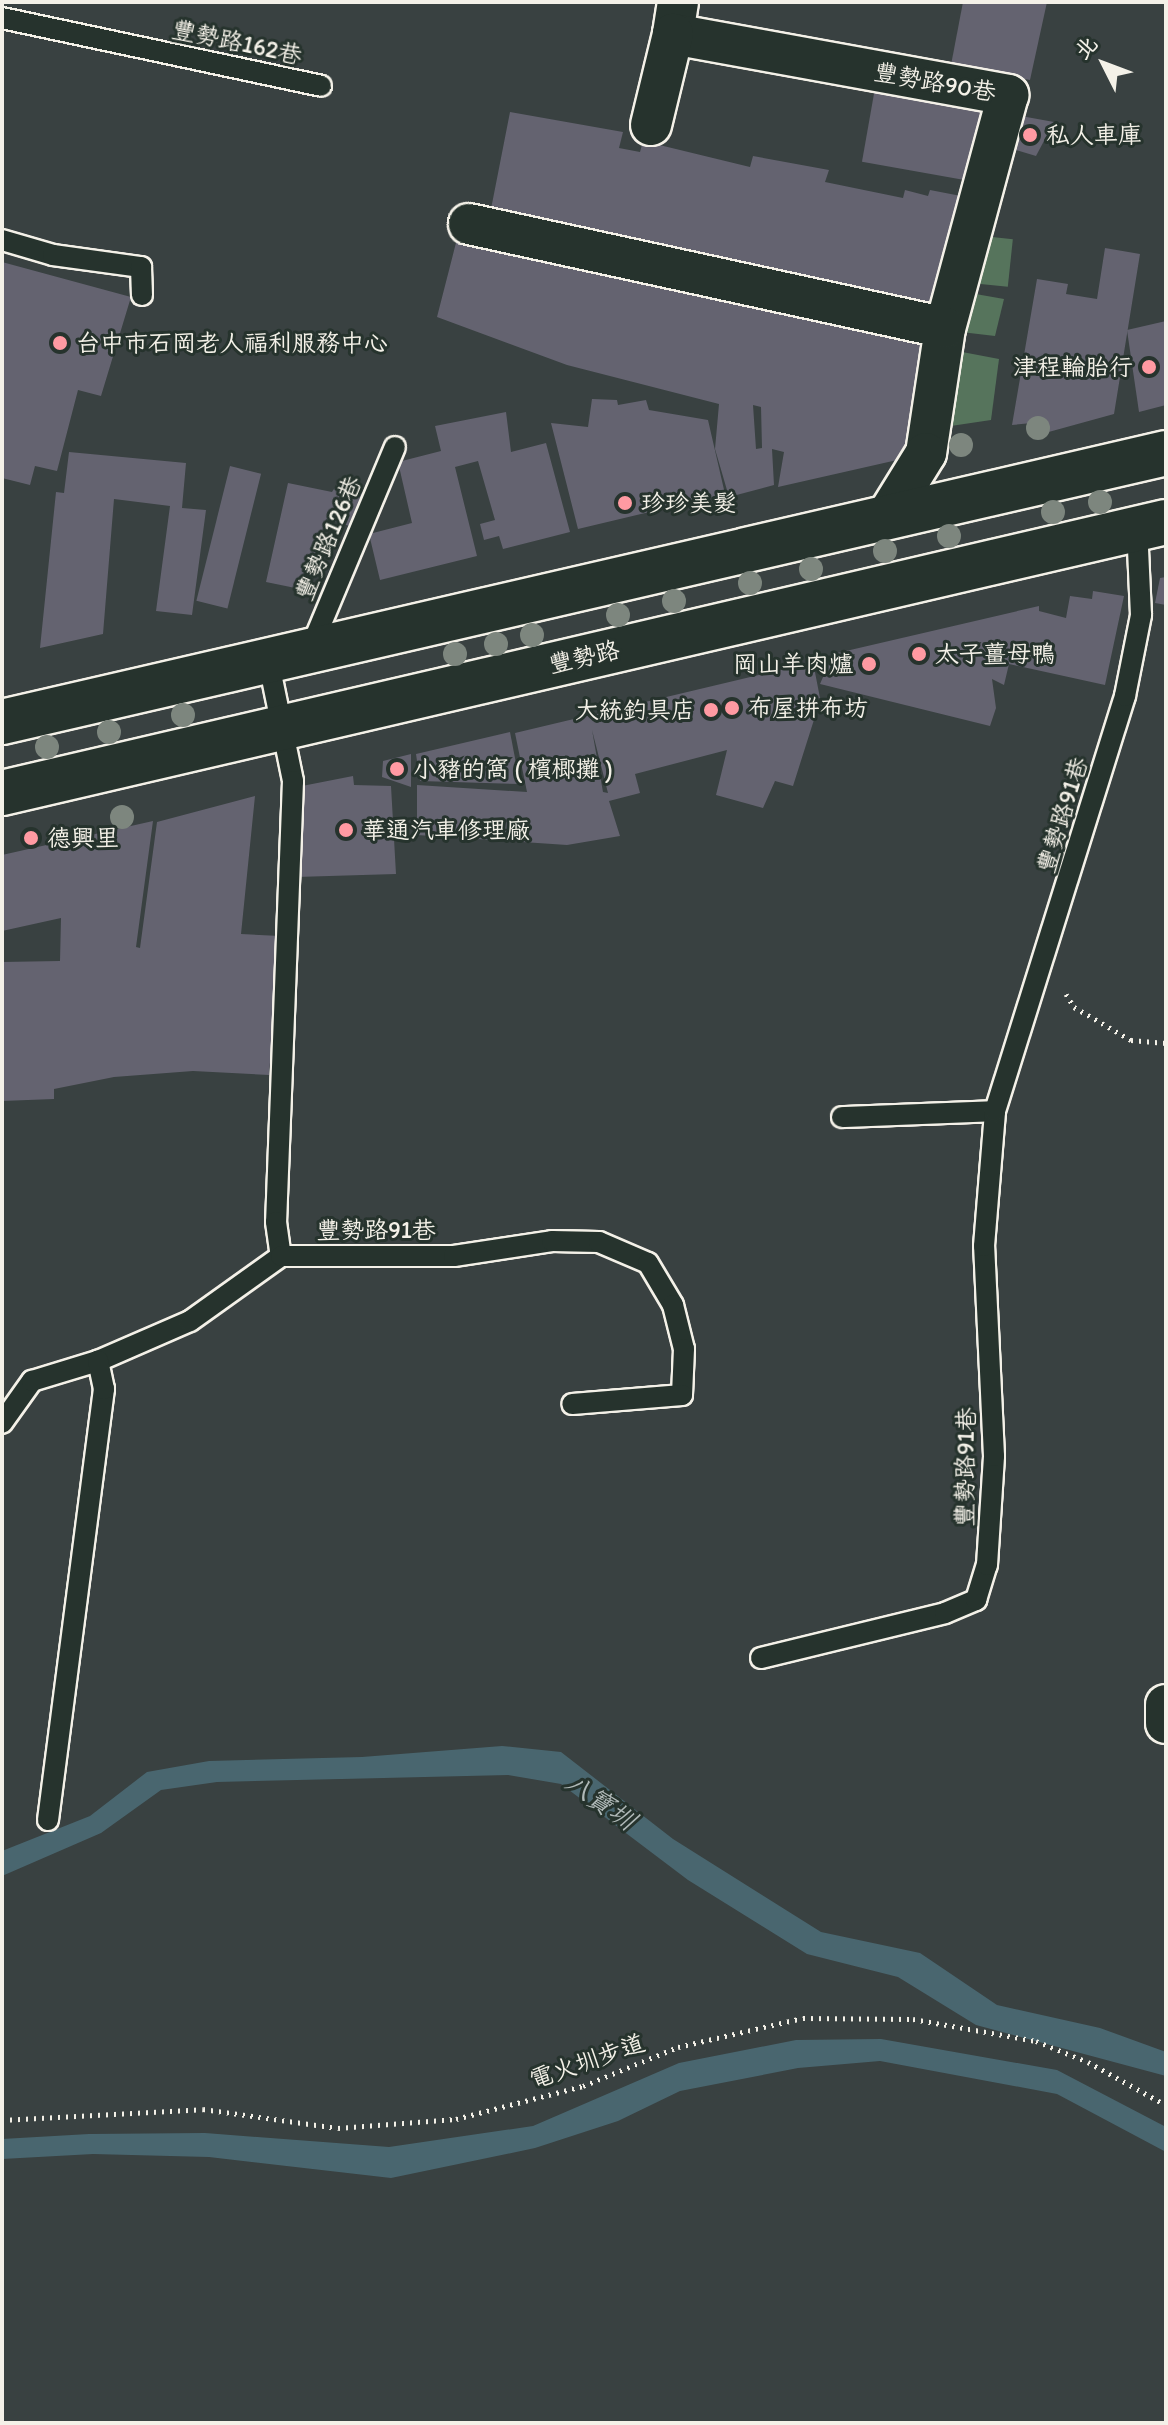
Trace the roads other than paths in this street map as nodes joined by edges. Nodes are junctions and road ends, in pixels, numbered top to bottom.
1 (2, 18) edge
2 (675, 18) edge
3 (321, 86) dead end
4 (651, 125) dead end
5 (469, 224) dead end
6 (2, 240) edge
7 (142, 295) dead end
8 (945, 328) junction
9 (395, 447) dead end
10 (1166, 453) edge
11 (889, 513) junction
12 (1151, 525) edge
13 (310, 650) junction
14 (268, 659) junction
15 (2, 722) edge
16 (282, 727) junction
17 (2, 793) edge
18 (995, 1111) junction
19 (842, 1117) dead end
20 (281, 1256) junction
21 (98, 1361) junction
22 (572, 1404) dead end
23 (2, 1423) edge
24 (761, 1658) dead end
25 (1166, 1705) edge
26 (1166, 1723) edge
27 (48, 1820) dead end

1 - 3 lane, 豐勢路162巷
2 - 4 street, 豐勢路90巷
2 - 8 street, 豐勢路90巷
5 - 8 street
6 - 7 lane
8 - 11 street, 豐勢路90巷
9 - 13 lane, 豐勢路126巷
10 - 11 main road
11 - 13 main road
12 - 16 main road, 豐勢路
12 - 18 lane, 豐勢路91巷
13 - 14 main road
14 - 15 main road
14 - 16 lane
16 - 17 main road, 豐勢路
16 - 20 lane
18 - 19 lane
18 - 24 lane, 豐勢路91巷
20 - 21 lane
20 - 22 lane, 豐勢路91巷
21 - 23 lane
21 - 27 lane
25 - 26 street

